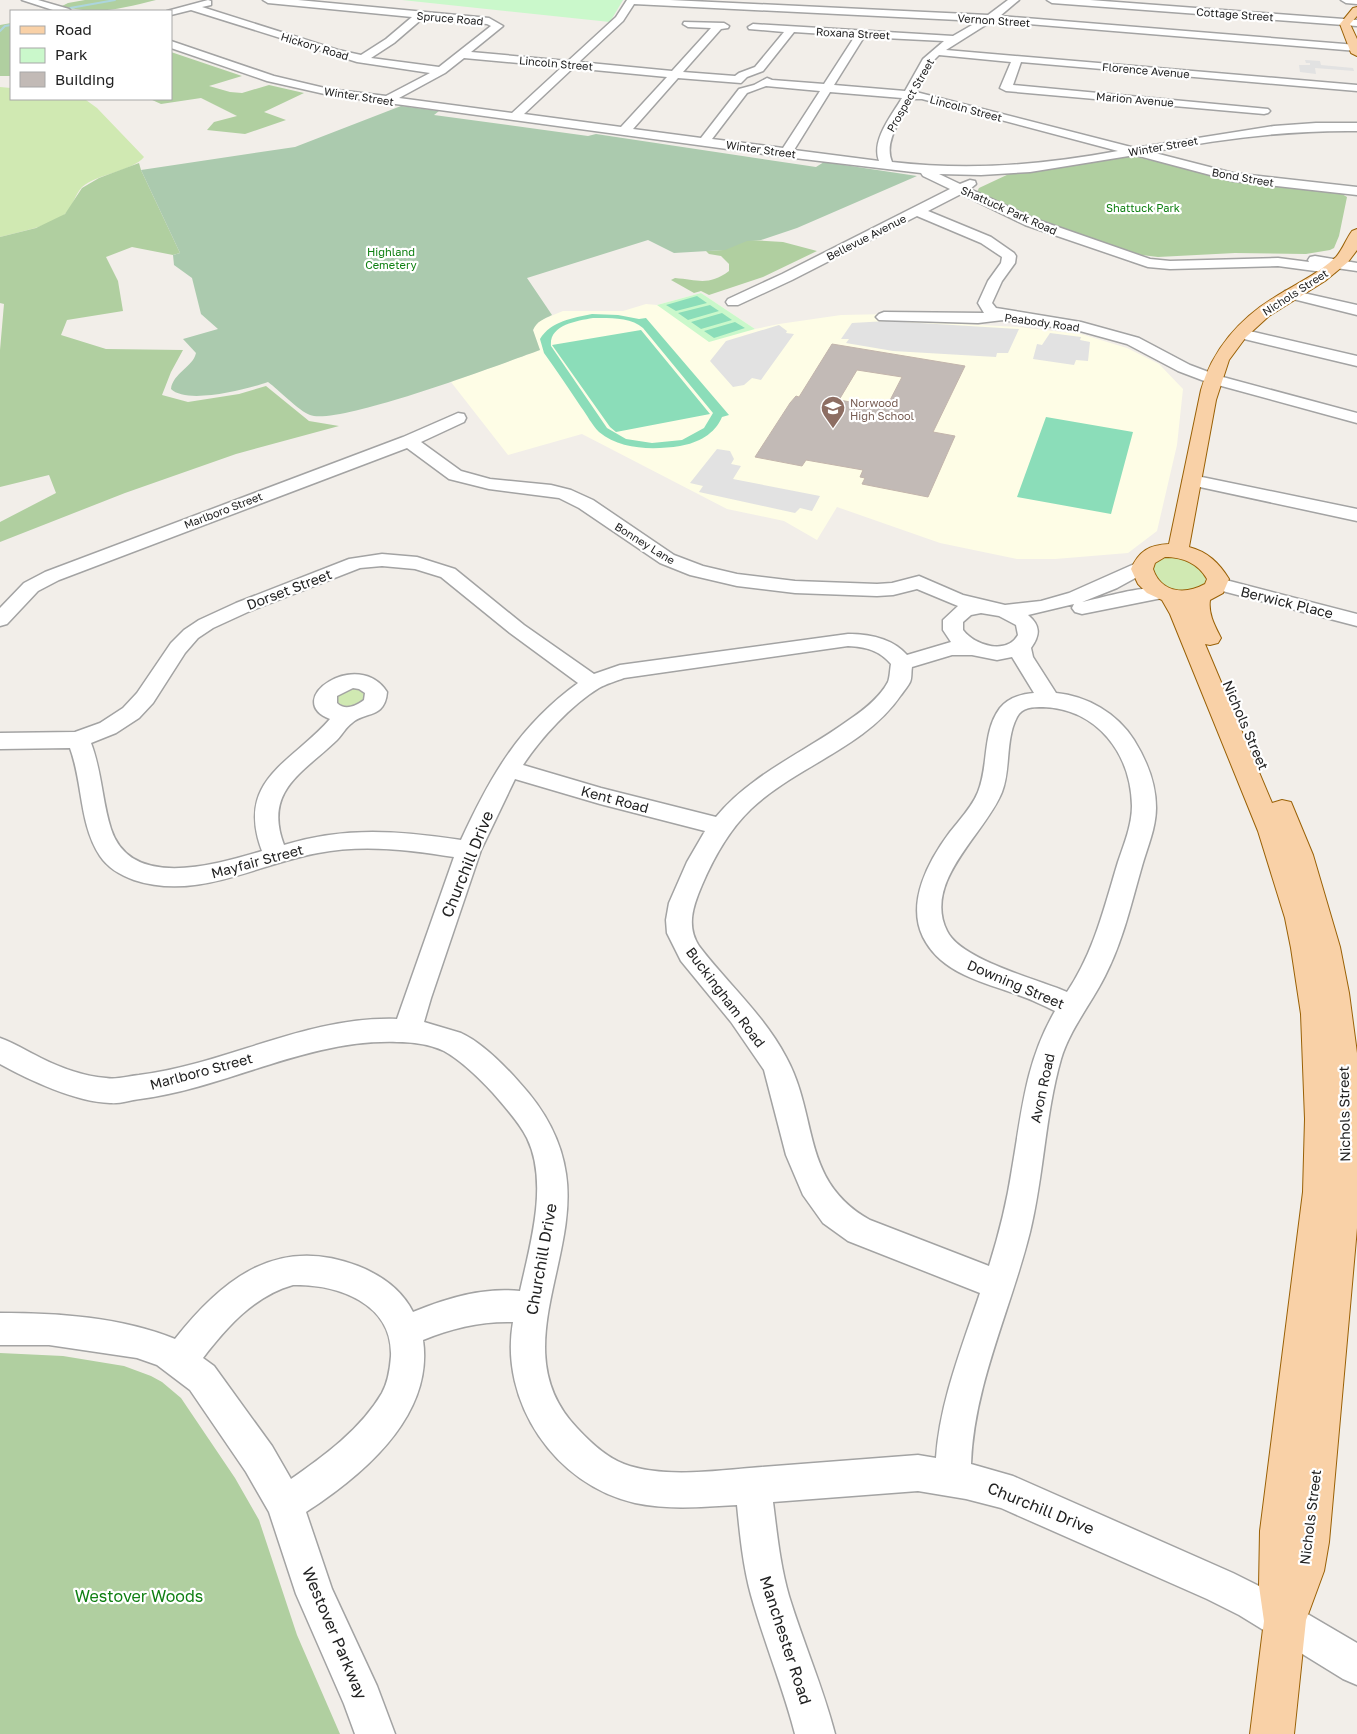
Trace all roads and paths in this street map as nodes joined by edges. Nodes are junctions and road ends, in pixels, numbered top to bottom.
1 (220, 0) edge
2 (268, 0) edge
3 (1014, 0) edge
4 (1052, 0) edge
5 (1346, 0) edge
6 (34, 1) edge
7 (631, 1) edge
8 (1357, 1) edge
9 (191, 7) junction
10 (63, 10) edge
11 (1357, 10) edge
12 (172, 12) edge
13 (420, 15) junction
14 (987, 18) junction
15 (1345, 22) junction
16 (688, 24) dead end
17 (1357, 24) edge
18 (753, 27) dead end
19 (791, 30) junction
20 (861, 34) junction
21 (954, 39) junction
22 (172, 44) edge
23 (1356, 50) edge
24 (936, 52) junction
25 (464, 55) junction
26 (1017, 59) junction
27 (361, 60) junction
28 (572, 65) junction
29 (759, 69) junction
30 (442, 71) junction
31 (675, 74) junction
32 (1256, 79) junction
33 (738, 80) junction
34 (766, 82) junction
35 (829, 88) junction
36 (1357, 88) edge
37 (743, 92) junction
38 (909, 95) junction
39 (387, 100) junction
40 (1264, 111) junction
41 (514, 117) junction
42 (1357, 127) edge
43 (1278, 128) junction
44 (624, 132) junction
45 (884, 141) junction
46 (704, 142) junction
47 (1132, 152) junction
48 (786, 153) junction
49 (836, 160) junction
50 (887, 165) junction
51 (918, 168) junction
52 (1000, 170) junction
53 (961, 189) junction
54 (1357, 191) edge
55 (917, 211) junction
56 (1357, 234) edge
57 (1334, 266) junction
58 (1357, 267) edge
59 (1290, 294) junction
60 (733, 302) dead end
61 (1357, 310) edge
62 (1003, 315) junction
63 (884, 317) dead end
64 (1240, 334) junction
65 (1357, 361) edge
66 (1216, 373) junction
67 (458, 418) dead end
68 (1357, 418) edge
69 (409, 441) junction
70 (1192, 480) junction
71 (1357, 515) edge
72 (1178, 551) junction
73 (1141, 567) junction
74 (900, 588) junction
75 (1187, 593) junction
76 (981, 607) junction
77 (1006, 611) junction
78 (0, 620) edge
79 (1357, 620) edge
80 (955, 623) junction
81 (1024, 640) junction
82 (974, 648) junction
83 (995, 652) junction
84 (897, 657) junction
85 (592, 683) junction
86 (1037, 701) junction
87 (346, 715) dead end
88 (78, 740) junction
89 (0, 741) edge
90 (509, 769) junction
91 (722, 826) junction
92 (469, 850) junction
93 (276, 856) junction
94 (1072, 1007) junction
95 (408, 1032) junction
96 (0, 1050) edge
97 (1342, 1124) edge
98 (998, 1285) junction
99 (534, 1308) junction
100 (0, 1328) edge
101 (404, 1332) junction
102 (180, 1360) junction
103 (953, 1477) junction
104 (753, 1485) junction
105 (285, 1504) junction
106 (1285, 1621) junction
107 (1357, 1665) edge
108 (375, 1734) edge
109 (815, 1734) edge
110 (1272, 1734) edge

1 - 9 street
2 - 13 street, Spruce Road
3 - 14 street, Prospect Street
4 - 15 street, Cottage Street
5 - 8 street
6 - 10 street
7 - 14 street, Vernon Street
7 - 28 street
9 - 12 street
9 - 27 street, Hickory Road
11 - 15 main road
13 - 25 street, Spruce Road
13 - 27 street
14 - 21 street, Prospect Street
14 - 23 street, Vernon Street
15 - 17 street, Cottage Street
15 - 23 main road
16 - 31 street
18 - 19 street, Roxana Street
19 - 20 street, Roxana Street
19 - 29 street
20 - 21 street, Roxana Street
20 - 35 street
21 - 24 street, Prospect Street
22 - 39 street, Winter Street
24 - 26 street, Florence Avenue
24 - 38 street, Prospect Street
25 - 28 street, Lincoln Street
25 - 30 street, Spruce Road
26 - 32 street, Florence Avenue
26 - 40 street, Marion Avenue
27 - 30 street, Hickory Road
28 - 31 street, Lincoln Street
28 - 41 street
29 - 33 street
29 - 34 street
30 - 39 street, Spruce Road
31 - 33 street, Lincoln Street
31 - 44 street
32 - 36 street, Florence Avenue
32 - 40 street
33 - 37 street
34 - 35 street, Lincoln Street
34 - 37 street
35 - 38 street, Lincoln Street
35 - 48 street
37 - 46 street
38 - 45 street, Prospect Street
38 - 47 street, Lincoln Street
39 - 41 street, Winter Street
40 - 43 street
41 - 44 street, Winter Street
42 - 43 street, Winter Street
43 - 47 street, Winter Street
44 - 46 street, Winter Street
45 - 49 street, Prospect Street
45 - 50 street, Prospect Street
46 - 48 street, Winter Street
47 - 52 street, Winter Street
47 - 54 street, Bond Street
48 - 49 street, Winter Street
49 - 50 street, Winter Street
50 - 51 street, Winter Street
51 - 52 street, Winter Street
51 - 53 street, Shattuck Park Road
52 - 53 street, Bellevue Avenue
53 - 55 street, Bellevue Avenue
53 - 57 street, Shattuck Park Road
55 - 60 street, Bellevue Avenue
55 - 62 street
56 - 57 main road, Nichols Street
57 - 58 street, Shattuck Park Road
57 - 59 main road, Nichols Street
59 - 61 street
59 - 64 main road, Nichols Street
62 - 63 street, Peabody Road
62 - 66 street, Peabody Road
64 - 65 street
64 - 66 main road, Nichols Street
66 - 68 street, Peabody Road
66 - 70 main road, Nichols Street
67 - 69 street, Marlboro Street
69 - 74 street, Bonney Lane
69 - 78 street, Marlboro Street
70 - 71 street
70 - 72 main road, Nichols Street
72 - 73 main road
72 - 75 main road
73 - 75 main road
73 - 77 street
74 - 76 street
74 - 80 street
75 - 79 street, Berwick Place
75 - 81 street
75 - 97 main road, Nichols Street
76 - 77 street
76 - 80 street
77 - 81 street
80 - 82 street
80 - 84 street
81 - 83 street
81 - 86 street
82 - 83 street
82 - 84 street
83 - 86 street
84 - 85 street, Churchill Drive
84 - 91 street, Buckingham Road
85 - 88 street, Dorset Street
85 - 90 street, Churchill Drive
86 - 94 street, Avon Road
86 - 94 street, Downing Street
87 - 93 street
88 - 89 street, Dorset Street
88 - 93 street, Mayfair Street
90 - 91 street, Kent Road
90 - 92 street, Churchill Drive
91 - 98 street, Buckingham Road
92 - 93 street, Mayfair Street
92 - 95 street, Churchill Drive
94 - 98 street, Avon Road
95 - 96 street, Marlboro Street
95 - 99 street, Churchill Drive
97 - 106 main road, Nichols Street
98 - 103 street, Avon Road
99 - 101 street
99 - 104 street, Churchill Drive
100 - 102 street, Westover Parkway
101 - 102 street
101 - 105 street
102 - 105 street, Westover Parkway
103 - 104 street, Churchill Drive
103 - 106 street, Churchill Drive
104 - 109 street, Manchester Road
105 - 108 street, Westover Parkway
106 - 107 street, Churchill Drive
106 - 110 main road, Nichols Street

